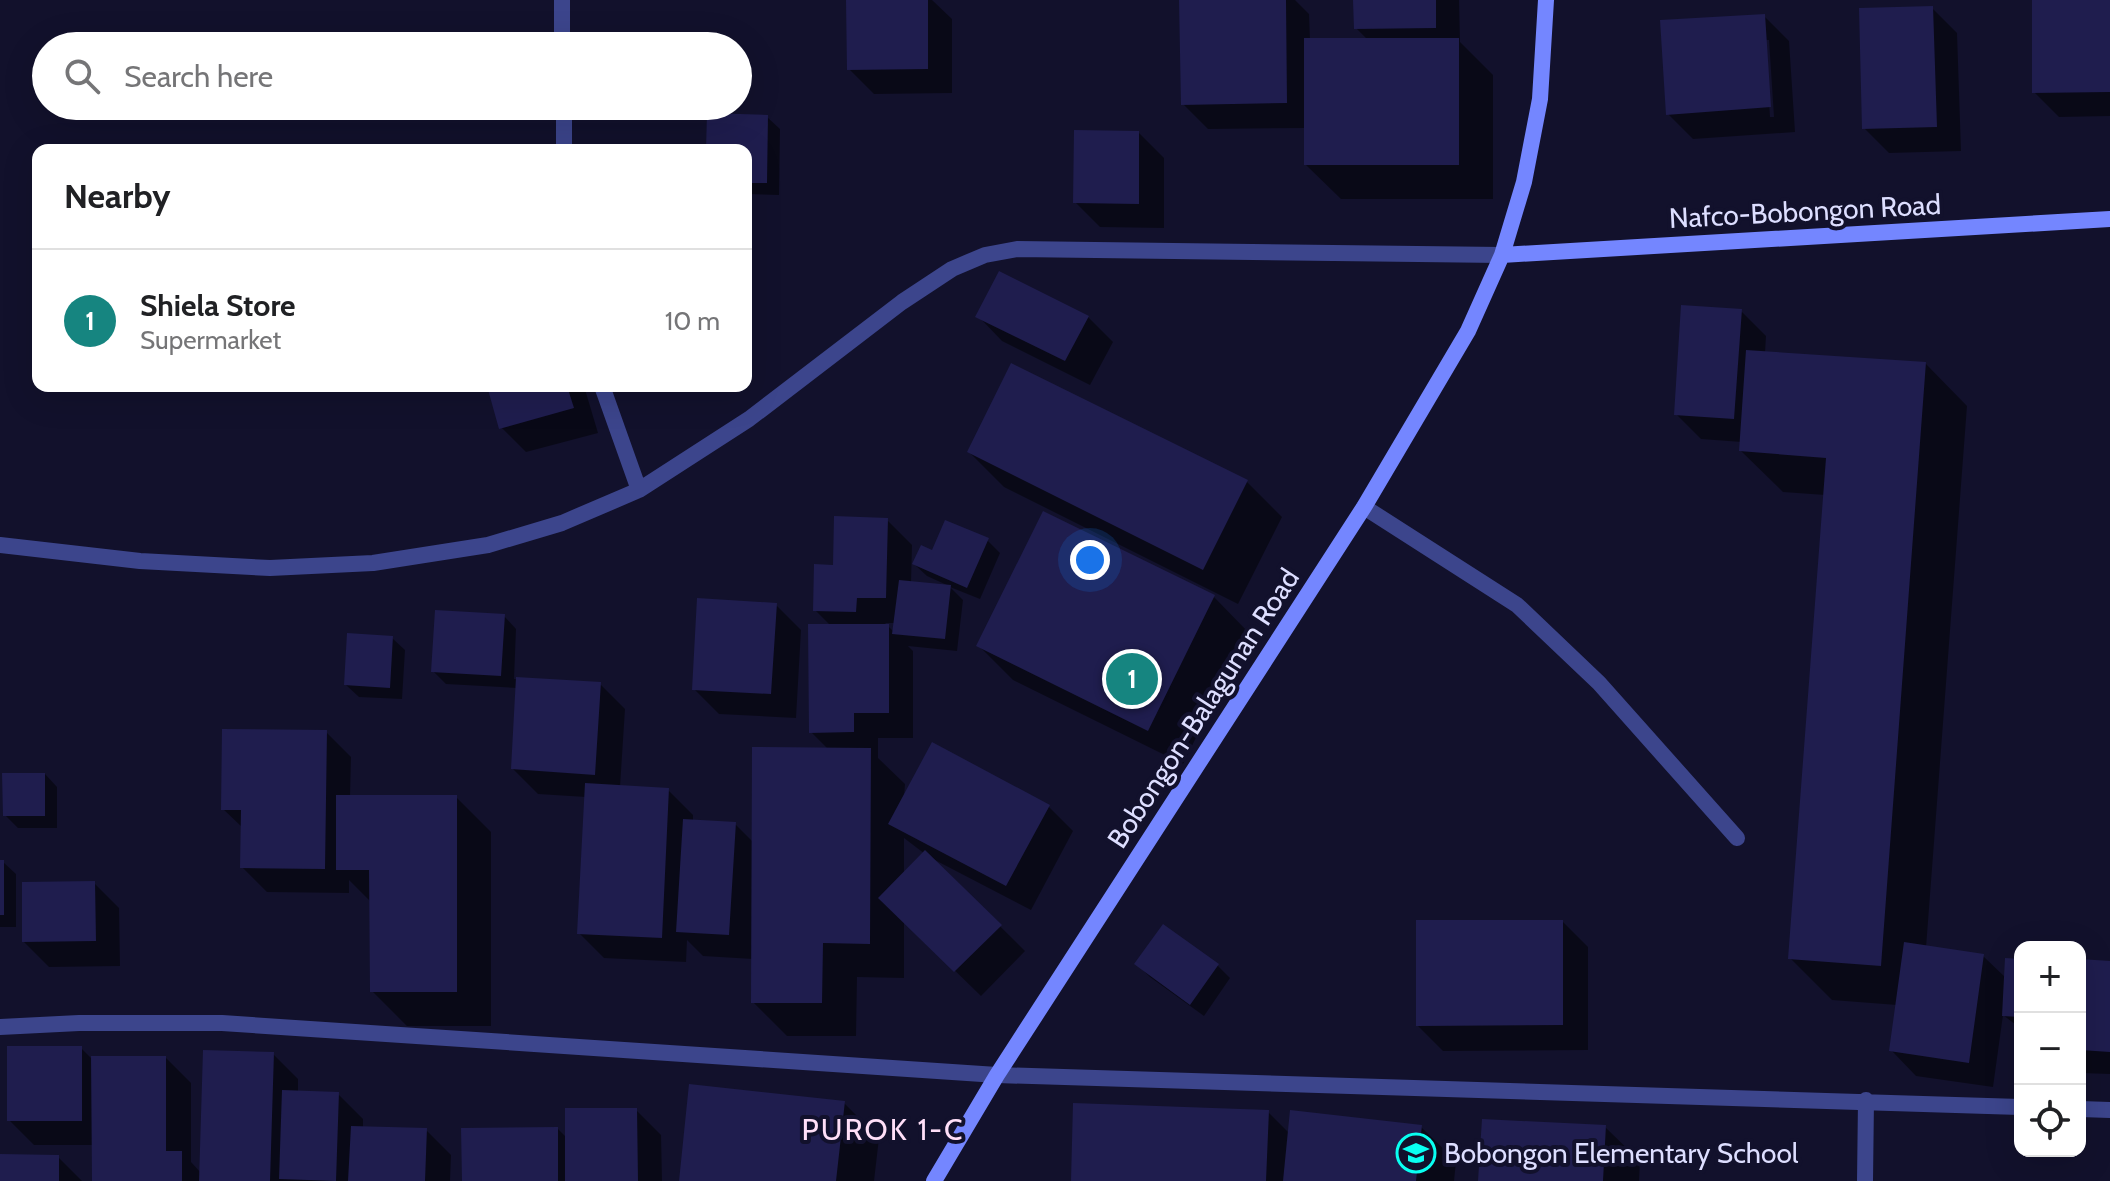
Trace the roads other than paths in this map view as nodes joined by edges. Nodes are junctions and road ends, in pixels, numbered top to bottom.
1 (562, 0) edge
2 (1546, 0) edge
3 (562, 32) edge
4 (564, 120) edge
5 (564, 144) edge
6 (2110, 219) edge
7 (1502, 255) junction
8 (604, 392) edge
9 (639, 490) junction
10 (1364, 507) junction
11 (0, 545) edge
12 (1737, 838) dead end
13 (0, 1027) edge
14 (997, 1075) junction
15 (1866, 1100) junction
16 (2014, 1107) edge
17 (2086, 1109) edge
18 (2110, 1110) edge
19 (934, 1181) edge
20 (1865, 1181) edge

1 - 3 street
2 - 7 main road, Bobongon-Balagunan Road
4 - 5 street
6 - 7 main road, Nafco-Bobongon Road
7 - 9 street
7 - 10 main road, Bobongon-Balagunan Road
8 - 9 street
9 - 11 street
10 - 12 street
10 - 14 main road, Bobongon-Balagunan Road
13 - 14 street
14 - 15 street
14 - 19 main road, Bobongon-Balagunan Road
15 - 16 street
15 - 20 street
17 - 18 street

